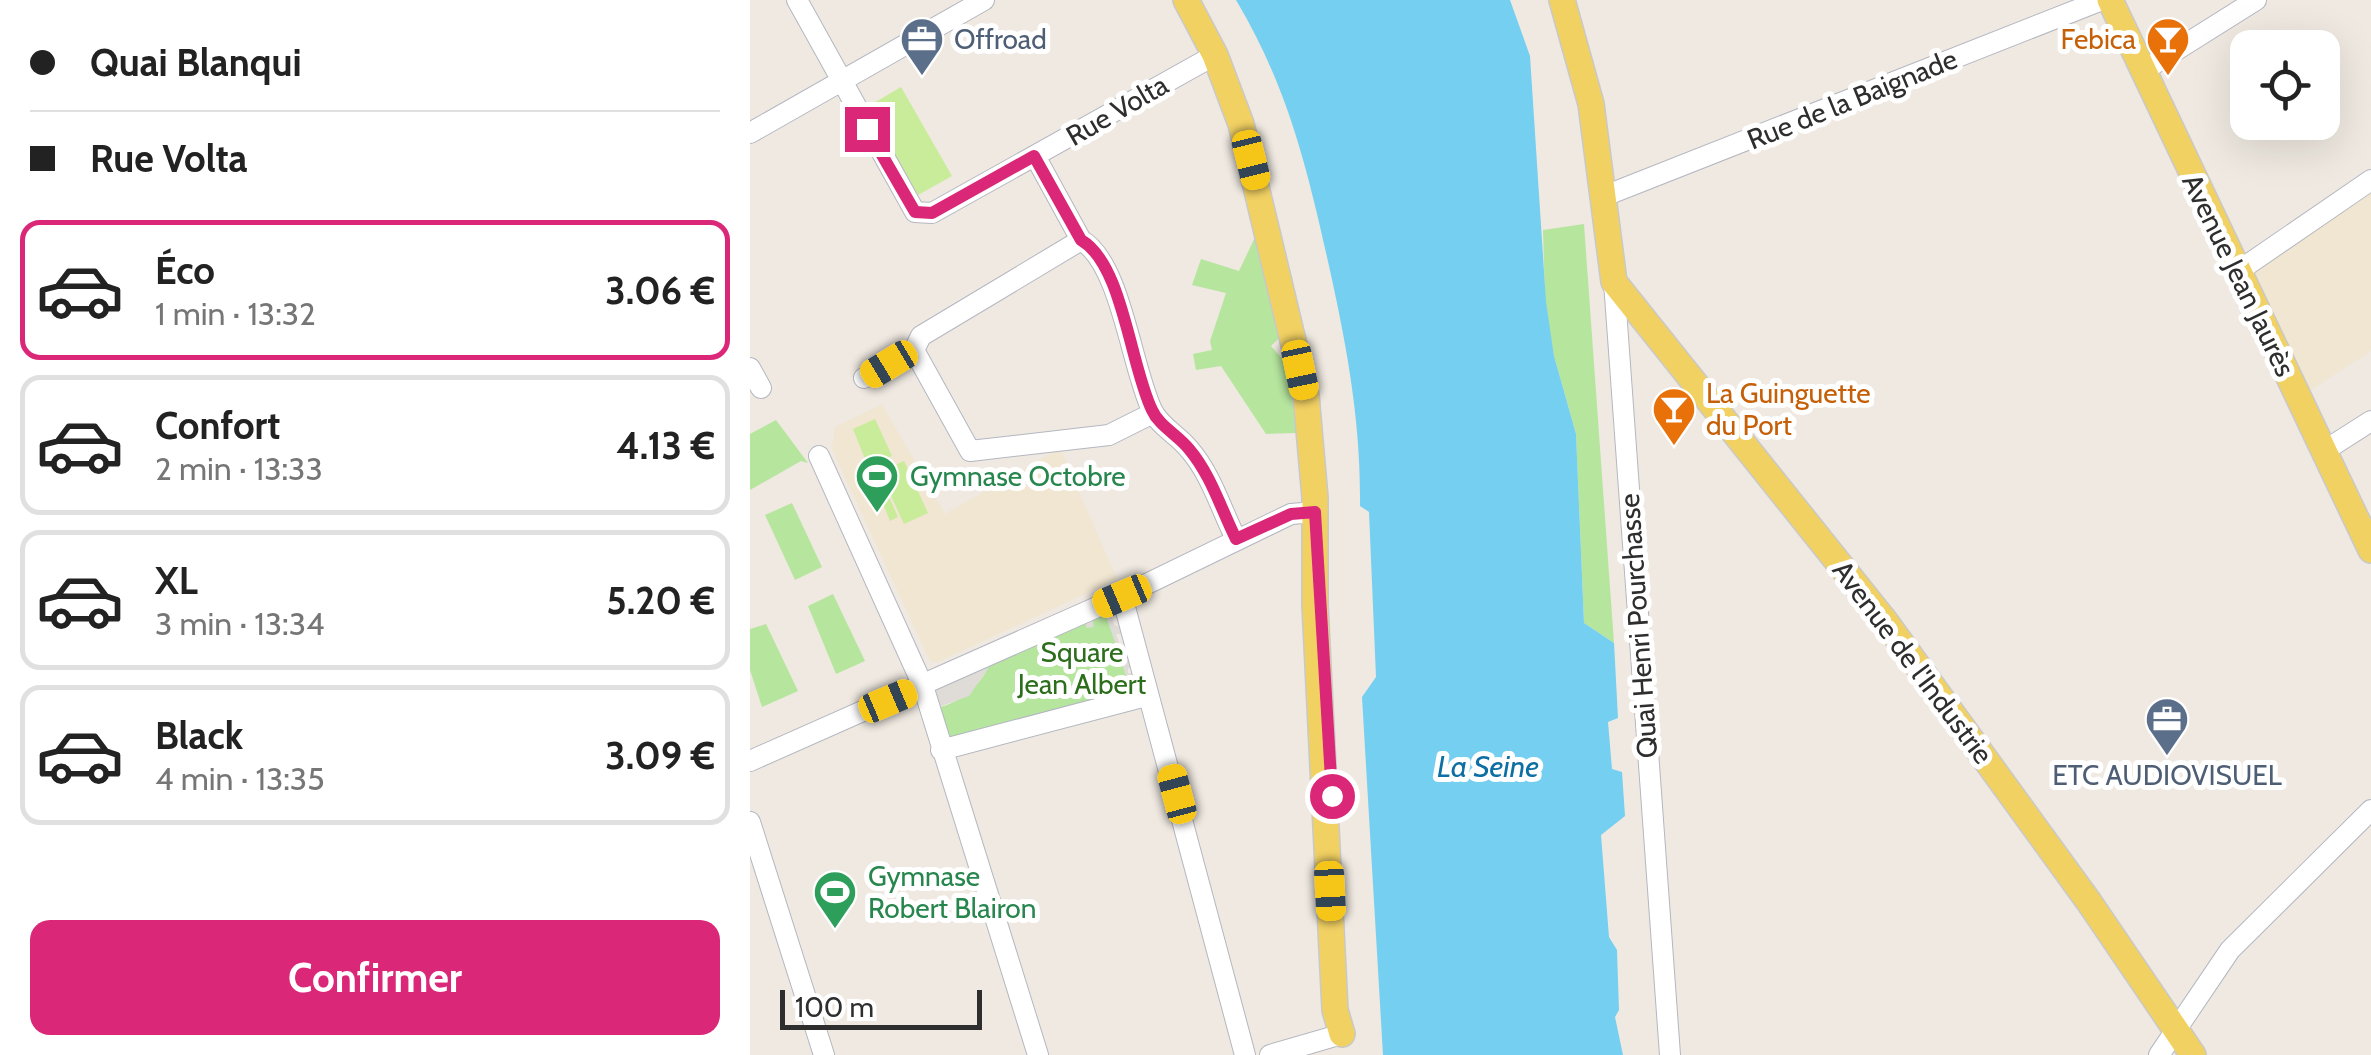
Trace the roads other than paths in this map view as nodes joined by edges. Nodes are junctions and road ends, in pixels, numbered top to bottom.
1 (797, 0) edge
2 (984, 0) edge
3 (1186, 0) edge
4 (1197, 0) edge
5 (1562, 0) edge
6 (2106, 0) edge
7 (2256, 0) edge
8 (1215, 56) junction
9 (2143, 70) junction
10 (840, 82) junction
11 (750, 133) edge
12 (1034, 156) junction
13 (2371, 180) edge
14 (1602, 197) junction
15 (1081, 240) junction
16 (2238, 272) junction
17 (1614, 282) junction
18 (914, 350) junction
19 (750, 368) edge
20 (864, 378) dead end
21 (761, 388) dead end
22 (1153, 412) junction
23 (2371, 421) edge
24 (2324, 452) junction
25 (819, 456) dead end
26 (1315, 505) junction
27 (1236, 539) junction
28 (2371, 550) edge
29 (1122, 596) junction
30 (922, 686) junction
31 (1145, 687) dead end
32 (940, 750) junction
33 (750, 760) edge
34 (2371, 810) edge
35 (750, 822) edge
36 (2175, 1031) junction
37 (1342, 1045) edge
38 (824, 1055) edge
39 (1038, 1055) edge
40 (1245, 1055) edge
41 (1270, 1055) edge
42 (1670, 1055) edge
43 (2159, 1055) edge
44 (2193, 1055) edge

1 - 10 street, Rue Volta
2 - 10 street
3 - 8 main road
4 - 8 main road
5 - 14 main road, Quai Henri Pourchasse
6 - 9 main road, Avenue Jean Jaurès
6 - 14 street, Rue de la Baignade
7 - 9 street
8 - 12 street, Rue Volta
8 - 26 main road
9 - 16 main road, Avenue Jean Jaurès
10 - 11 street
10 - 12 street, Rue Volta
12 - 15 street
13 - 16 street
14 - 17 main road, Quai Henri Pourchasse
15 - 18 street
15 - 22 street
16 - 24 main road, Avenue Jean Jaurès
17 - 36 main road, Avenue de l'Industrie
17 - 42 street, Quai Henri Pourchasse
18 - 20 street
18 - 22 street
19 - 21 street
22 - 27 street
23 - 24 street
24 - 28 main road, Avenue Jean Jaurès
25 - 30 street
26 - 27 street
26 - 37 main road
27 - 29 street
29 - 30 street
29 - 40 street
30 - 32 street
30 - 33 street
31 - 32 street
32 - 39 street
34 - 36 street
35 - 38 street
36 - 43 street
36 - 44 main road, Avenue de l'Industrie
37 - 41 street

